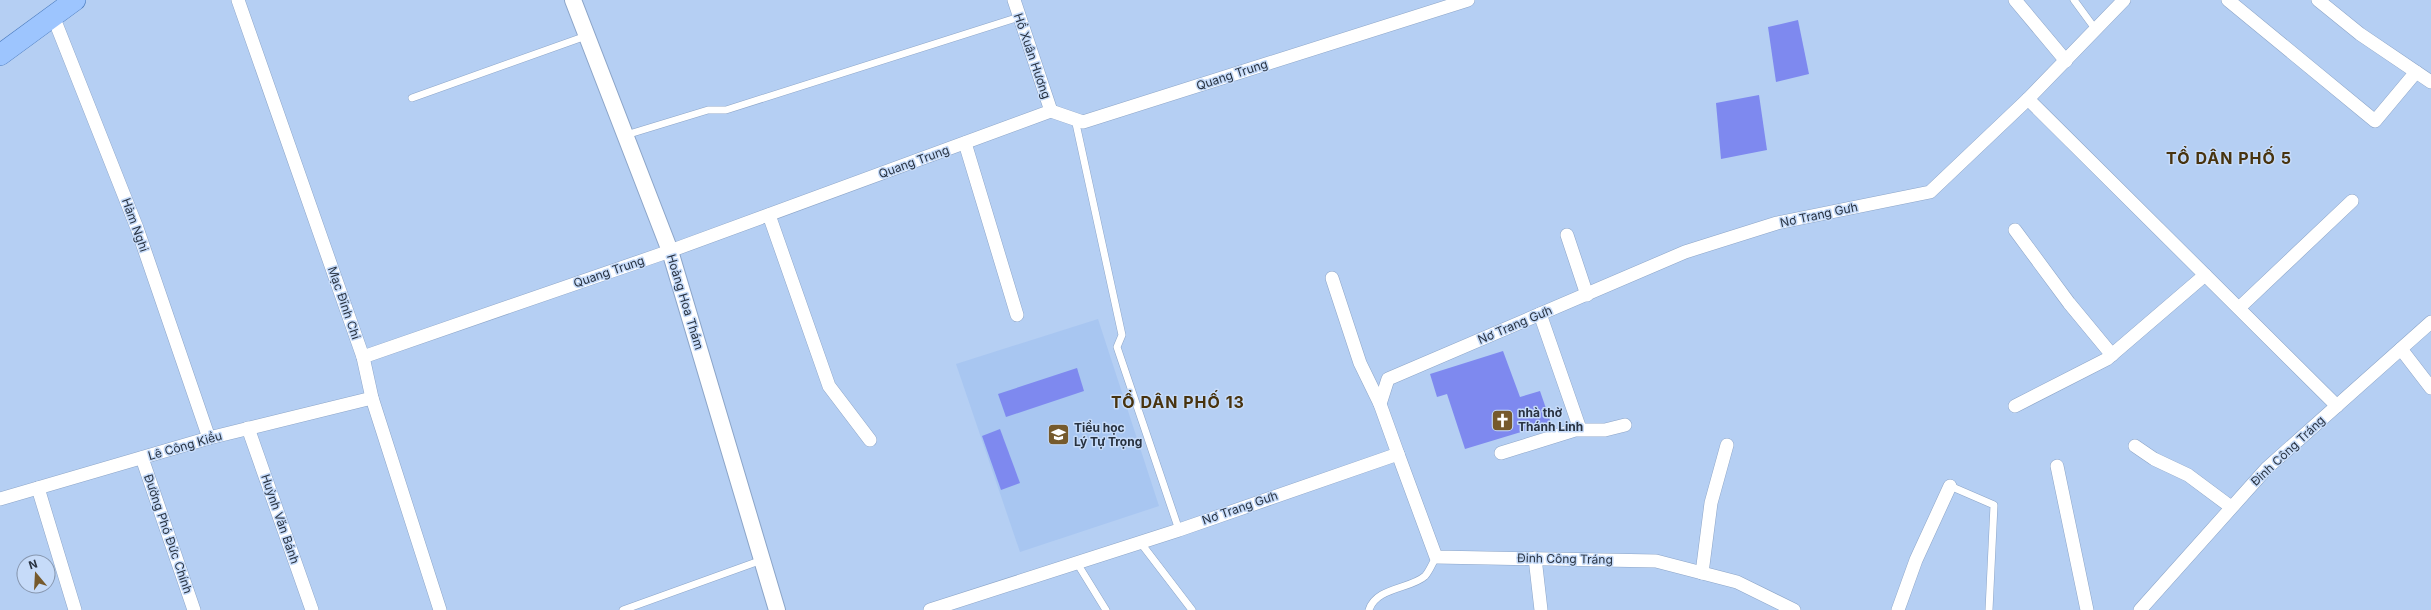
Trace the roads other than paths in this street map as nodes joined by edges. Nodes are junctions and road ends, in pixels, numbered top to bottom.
1 (76, 0) edge
2 (238, 0) edge
3 (573, 0) edge
4 (1014, 0) edge
5 (1468, 0) edge
6 (2016, 0) edge
7 (2074, 0) edge
8 (2124, 0) edge
9 (2228, 0) edge
10 (2318, 0) edge
11 (53, 16) junction
12 (1019, 17) junction
13 (2096, 30) junction
14 (586, 36) junction
15 (0, 55) edge
16 (2066, 61) junction
17 (2416, 72) junction
18 (2431, 82) edge
19 (412, 98) dead end
20 (2028, 99) junction
21 (1051, 111) junction
22 (1075, 119) junction
23 (626, 135) junction
24 (965, 143) junction
25 (2352, 200) dead end
26 (769, 215) junction
27 (2015, 230) dead end
28 (1567, 234) dead end
29 (670, 251) junction
30 (2205, 275) junction
31 (1332, 278) dead end
32 (1586, 295) junction
33 (2239, 308) junction
34 (1540, 314) junction
35 (1018, 315) dead end
36 (2431, 322) edge
37 (2401, 349) junction
38 (2112, 354) junction
39 (363, 357) junction
40 (2431, 388) edge
41 (372, 398) junction
42 (1380, 404) junction
43 (2015, 406) dead end
44 (2337, 406) junction
45 (1625, 426) dead end
46 (248, 428) junction
47 (1580, 429) junction
48 (209, 438) junction
49 (870, 440) dead end
50 (1727, 445) dead end
51 (2135, 446) dead end
52 (1501, 453) dead end
53 (1398, 454) junction
54 (142, 458) junction
55 (2057, 466) dead end
56 (1950, 486) joint
57 (38, 488) junction
58 (0, 499) edge
59 (2231, 508) junction
60 (1179, 530) junction
61 (1140, 542) junction
62 (1436, 556) junction
63 (1534, 558) junction
64 (762, 560) junction
65 (1077, 562) junction
66 (1702, 573) junction
67 (75, 610) edge
68 (194, 610) edge
69 (312, 610) edge
70 (440, 610) edge
71 (623, 610) edge
72 (777, 610) edge
73 (930, 610) edge
74 (1106, 610) edge
75 (1192, 610) edge
76 (1369, 610) edge
77 (1541, 610) edge
78 (1794, 610) edge
79 (1898, 610) edge
80 (1989, 610) edge
81 (2087, 610) edge
82 (2140, 610) edge

1 - 11 main road
2 - 39 street, Mạc Đĩnh Chi
3 - 14 street, Hoàng Hoa Thám
4 - 12 street, Hồ Xuân Hương
5 - 22 street, Quang Trung
6 - 16 street
7 - 13 lane
8 - 13 street, Nơ Trang Gưh
9 - 17 street
10 - 17 street
11 - 15 main road
11 - 48 street, Hàm Nghi
12 - 21 street, Hồ Xuân Hương
12 - 23 lane
13 - 16 street, Nơ Trang Gưh
14 - 19 lane
14 - 23 street, Hoàng Hoa Thám
16 - 20 street, Nơ Trang Gưh
17 - 18 street
20 - 30 street
20 - 32 street, Nơ Trang Gưh
21 - 22 street, Quang Trung
21 - 24 street, Quang Trung
22 - 60 lane
23 - 29 street, Hoàng Hoa Thám
24 - 26 street, Quang Trung
24 - 35 street
25 - 33 street
26 - 29 street, Quang Trung
26 - 49 street
27 - 38 street
28 - 32 street
29 - 39 street, Quang Trung
29 - 64 street, Hoàng Hoa Thám
30 - 33 street
30 - 38 street
31 - 42 street
32 - 34 street, Nơ Trang Gưh
33 - 44 street
34 - 42 street, Nơ Trang Gưh
34 - 47 street
36 - 37 street, Đinh Công Tráng
37 - 40 street
37 - 44 street, Đinh Công Tráng
38 - 43 street
39 - 41 street, Mạc Đĩnh Chi
41 - 46 street, Lê Công Kiều
41 - 70 street, Mạc Đĩnh Chi
42 - 53 street
44 - 59 street, Đinh Công Tráng
45 - 47 street
46 - 48 street, Lê Công Kiều
46 - 69 street, Huỳnh Văn Bánh
47 - 52 street
48 - 54 street, Lê Công Kiều
50 - 66 street
51 - 59 street
53 - 60 street, Nơ Trang Gưh
53 - 62 street
54 - 57 street, Lê Công Kiều
54 - 68 street, Đường Phó Đức Chính
55 - 81 street
56 - 79 street
56 - 80 lane
57 - 58 street, Lê Công Kiều
57 - 67 street
59 - 82 street, Đinh Công Tráng
60 - 61 street, Nơ Trang Gưh
61 - 65 street, Nơ Trang Gưh
61 - 75 lane
62 - 63 street, Đinh Công Tráng
62 - 76 lane
63 - 66 street, Đinh Công Tráng
63 - 77 street
64 - 71 lane
64 - 72 street, Hoàng Hoa Thám
65 - 73 street, Nơ Trang Gưh
65 - 74 lane
66 - 78 street, Đinh Công Tráng

